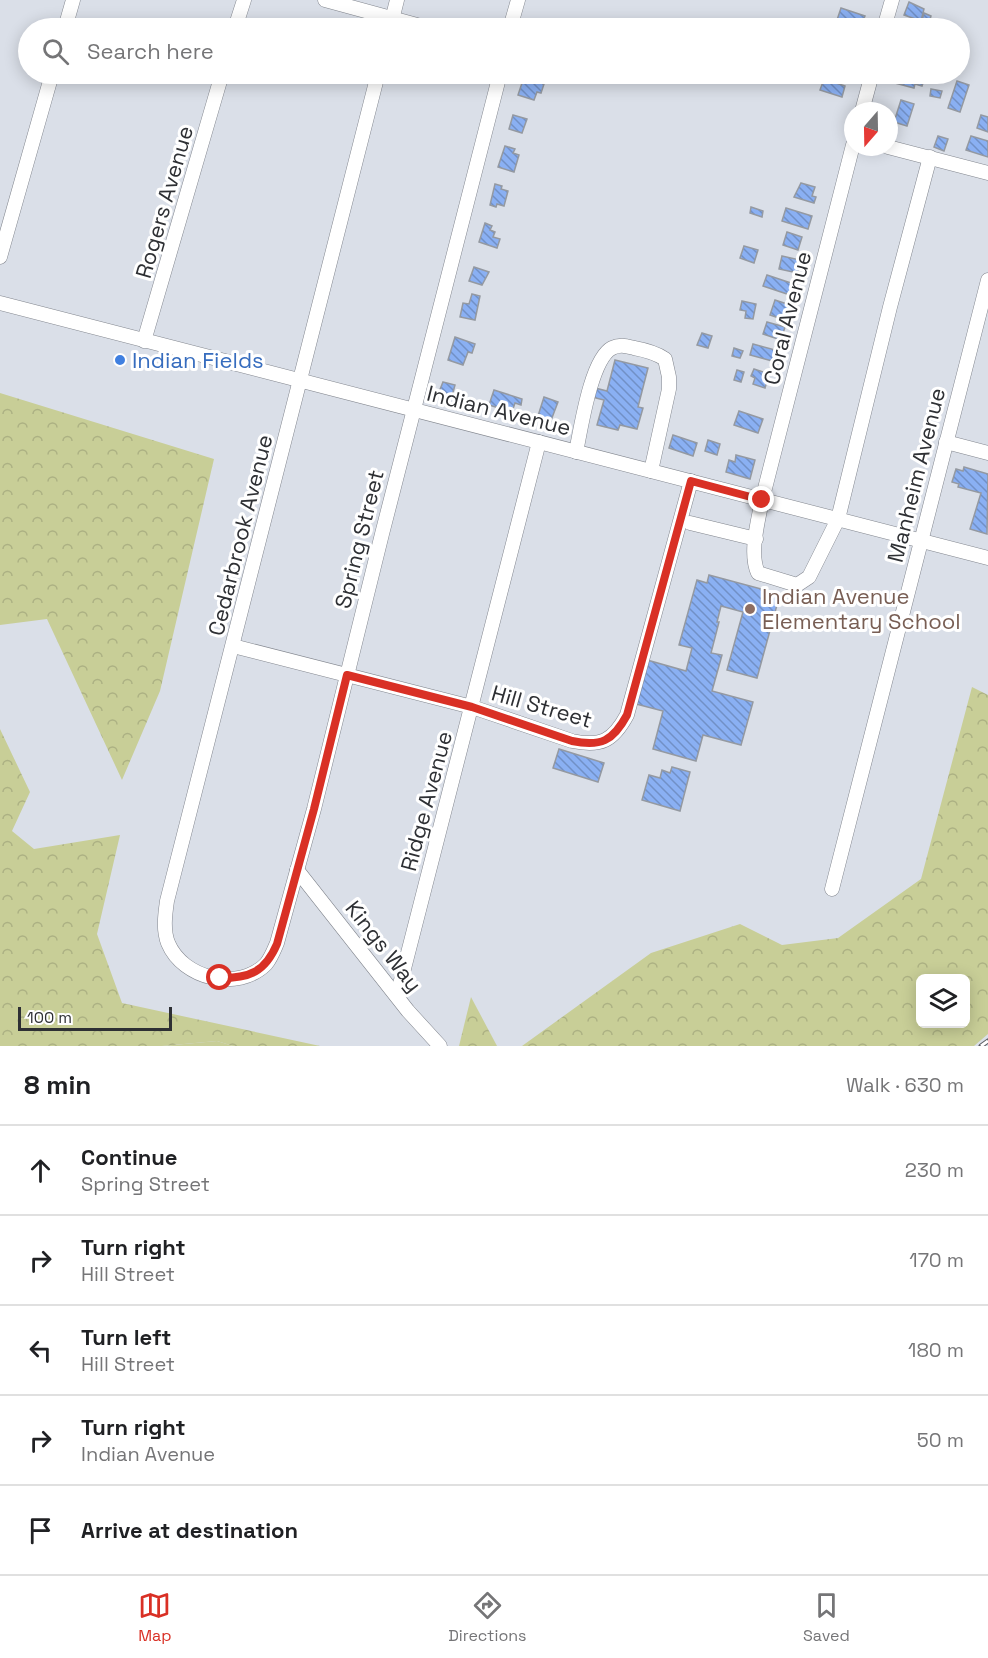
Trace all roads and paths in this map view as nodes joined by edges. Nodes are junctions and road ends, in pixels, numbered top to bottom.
1 (73, 0) edge
2 (244, 0) edge
3 (326, 0) edge
4 (397, 0) edge
5 (518, 0) edge
6 (891, 0) edge
7 (68, 18) edge
8 (239, 18) edge
9 (375, 18) edge
10 (392, 18) edge
11 (513, 18) edge
12 (886, 18) edge
13 (49, 84) edge
14 (219, 84) edge
15 (375, 84) edge
16 (497, 84) edge
17 (869, 84) edge
18 (864, 102) edge
19 (898, 149) edge
20 (850, 156) edge
21 (930, 157) junction
22 (988, 173) edge
23 (0, 257) edge
24 (988, 280) edge
25 (0, 303) edge
26 (144, 341) junction
27 (300, 381) junction
28 (414, 410) junction
29 (539, 442) junction
30 (946, 442) junction
31 (576, 452) junction
32 (988, 453) edge
33 (651, 471) junction
34 (691, 481) junction
35 (762, 500) junction
36 (838, 519) junction
37 (690, 523) dead end
38 (756, 538) junction
39 (921, 541) junction
40 (988, 558) edge
41 (234, 646) junction
42 (347, 675) junction
43 (472, 707) junction
44 (297, 870) junction
45 (832, 889) dead end
46 (220, 978) joint
47 (397, 996) junction
48 (440, 1046) edge

1 - 7 street
2 - 8 street
3 - 9 street
4 - 10 street
5 - 11 street
6 - 12 street
13 - 23 street
14 - 26 street, Rogers Avenue
15 - 27 street, Cedarbrook Avenue
16 - 28 street, Spring Street
17 - 18 street
19 - 21 street
20 - 35 street, Coral Avenue
21 - 22 street
21 - 36 street
24 - 30 street, Manheim Avenue
25 - 26 street, Indian Avenue
26 - 27 street, Indian Avenue
27 - 28 street, Indian Avenue
27 - 41 street, Cedarbrook Avenue
28 - 29 street, Indian Avenue
28 - 42 street, Spring Street
29 - 31 street, Indian Avenue
29 - 43 street, Ridge Avenue
30 - 32 street
30 - 39 street, Manheim Avenue
31 - 33 street, Indian Avenue
31 - 33 street
33 - 34 street, Indian Avenue
34 - 35 street, Indian Avenue
34 - 43 street, Hill Street
35 - 36 street, Indian Avenue
35 - 38 street, Coral Avenue
36 - 38 street, Coral Avenue
36 - 39 street, Indian Avenue
37 - 38 street
39 - 40 street, Indian Avenue
39 - 45 street, Manheim Avenue
41 - 42 street, Hill Street
41 - 46 street, Cedarbrook Avenue
42 - 43 street, Hill Street
42 - 44 street, Spring Street
43 - 47 street, Ridge Avenue
44 - 46 street, Spring Street
44 - 47 street, Kings Way
47 - 48 street, Kings Way

